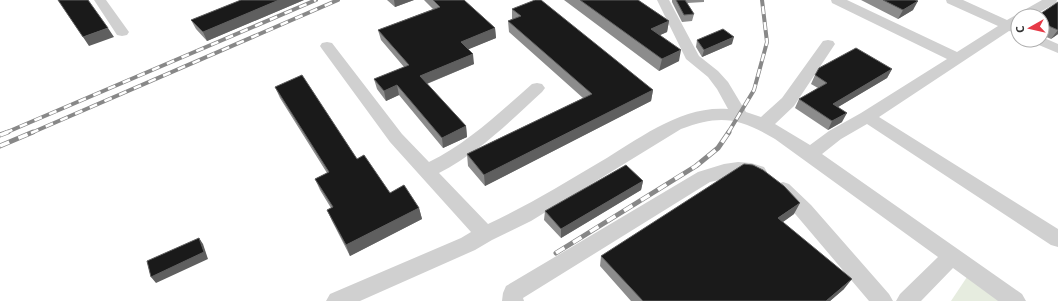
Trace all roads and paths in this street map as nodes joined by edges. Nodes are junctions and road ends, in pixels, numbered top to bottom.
1 (100, 0) edge
2 (663, 0) edge
3 (837, 0) edge
4 (952, 0) edge
5 (1051, 0) edge
6 (1037, 8) edge
7 (1010, 23) edge
8 (1010, 27) edge
9 (122, 32) dead end
10 (828, 44) dead end
11 (327, 46) dead end
12 (957, 58) junction
13 (537, 88) dead end
14 (740, 115) junction
15 (867, 117) junction
16 (764, 124) junction
17 (810, 154) junction
18 (427, 171) junction
19 (485, 234) junction
20 (1058, 239) edge
21 (952, 256) junction
22 (337, 301) edge
23 (513, 301) edge
24 (882, 301) edge
25 (907, 301) edge
26 (1015, 301) edge

1 - 9 lane
2 - 14 lane
3 - 12 lane
4 - 7 lane
5 - 6 lane
8 - 12 lane
10 - 16 lane
11 - 18 lane
12 - 15 lane
13 - 18 lane
14 - 16 lane
14 - 19 lane
15 - 17 lane
15 - 20 lane
16 - 17 lane
17 - 21 lane
18 - 19 lane
19 - 22 lane
21 - 25 lane
21 - 26 lane
23 - 24 lane

